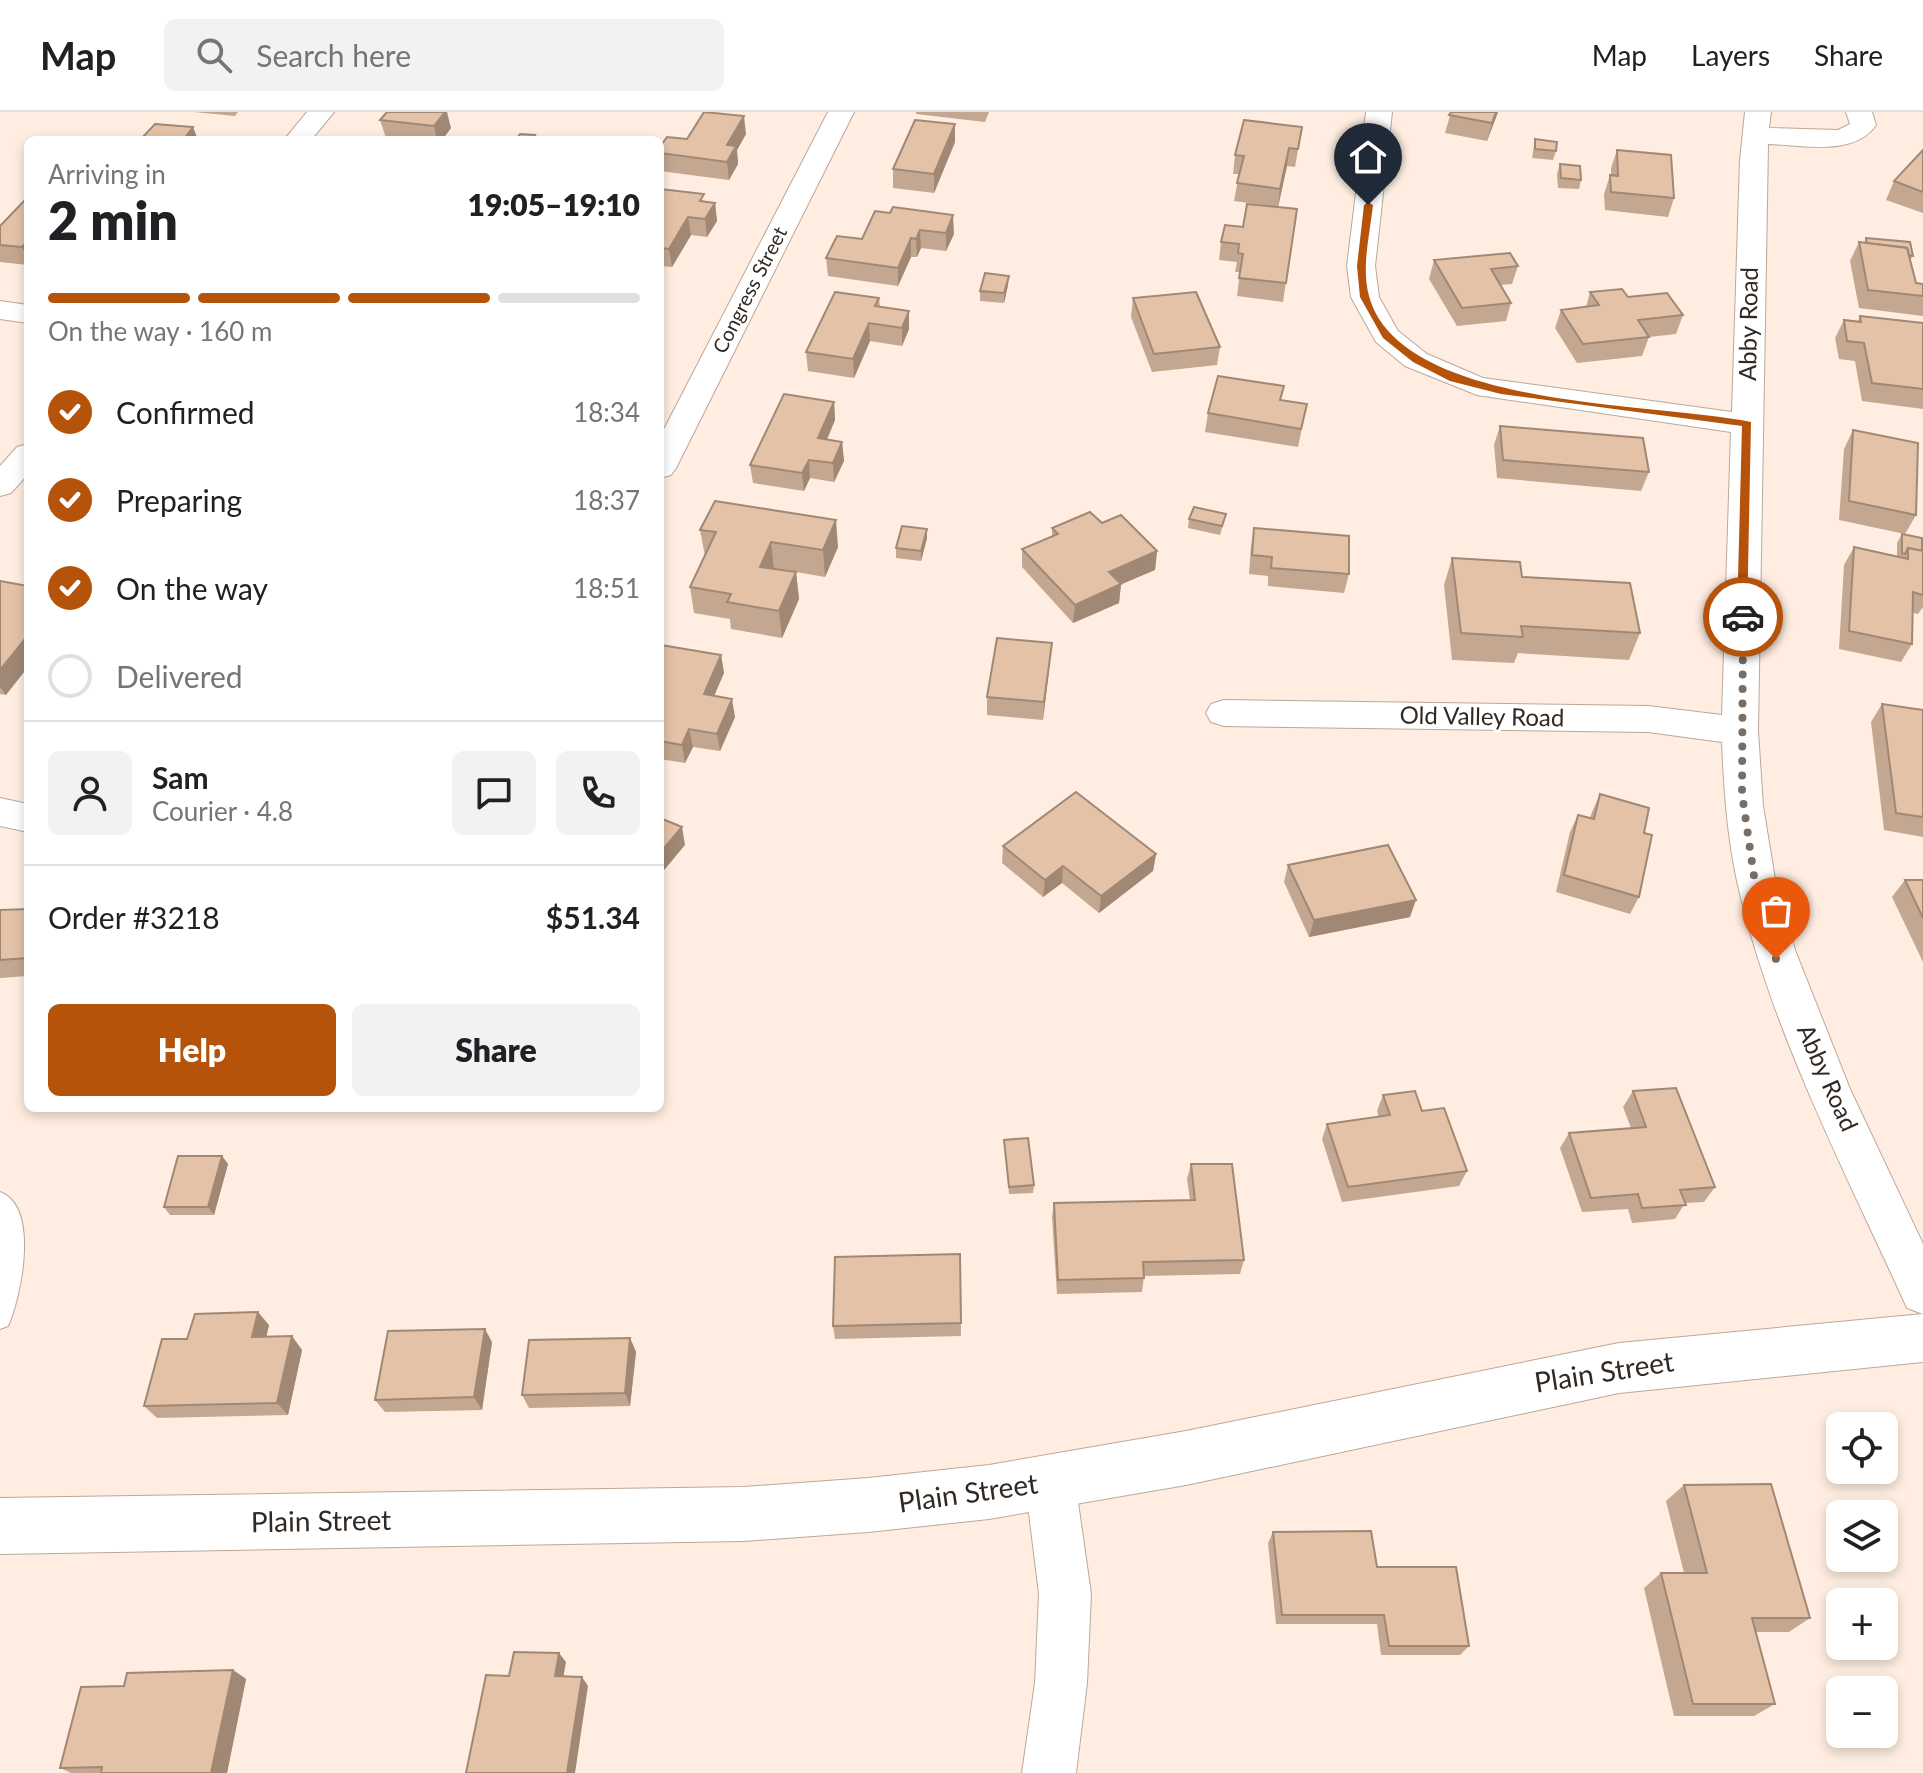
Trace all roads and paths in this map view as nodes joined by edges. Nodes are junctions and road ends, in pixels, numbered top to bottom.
1 (321, 112) edge
2 (841, 112) edge
3 (1379, 112) edge
4 (1859, 112) edge
5 (1756, 124) edge
6 (300, 136) edge
7 (0, 310) edge
8 (24, 313) edge
9 (1747, 424) junction
10 (24, 459) edge
11 (664, 460) edge
12 (0, 486) edge
13 (1224, 713) dead end
14 (1740, 731) junction
15 (0, 812) edge
16 (24, 817) edge
17 (0, 1202) edge
18 (1923, 1293) edge
19 (0, 1318) edge
20 (1923, 1338) edge
21 (1050, 1481) junction
22 (0, 1526) edge
23 (1049, 1773) edge

1 - 6 street
2 - 11 street, Congress Street
3 - 9 street
4 - 5 street, Abby Road
5 - 9 street, Abby Road
7 - 8 street
9 - 14 street, Abby Road
10 - 12 street
13 - 14 street, Old Valley Road
14 - 18 street, Abby Road
15 - 16 street
17 - 19 lane
20 - 21 street, Plain Street
21 - 22 street, Plain Street
21 - 23 street

